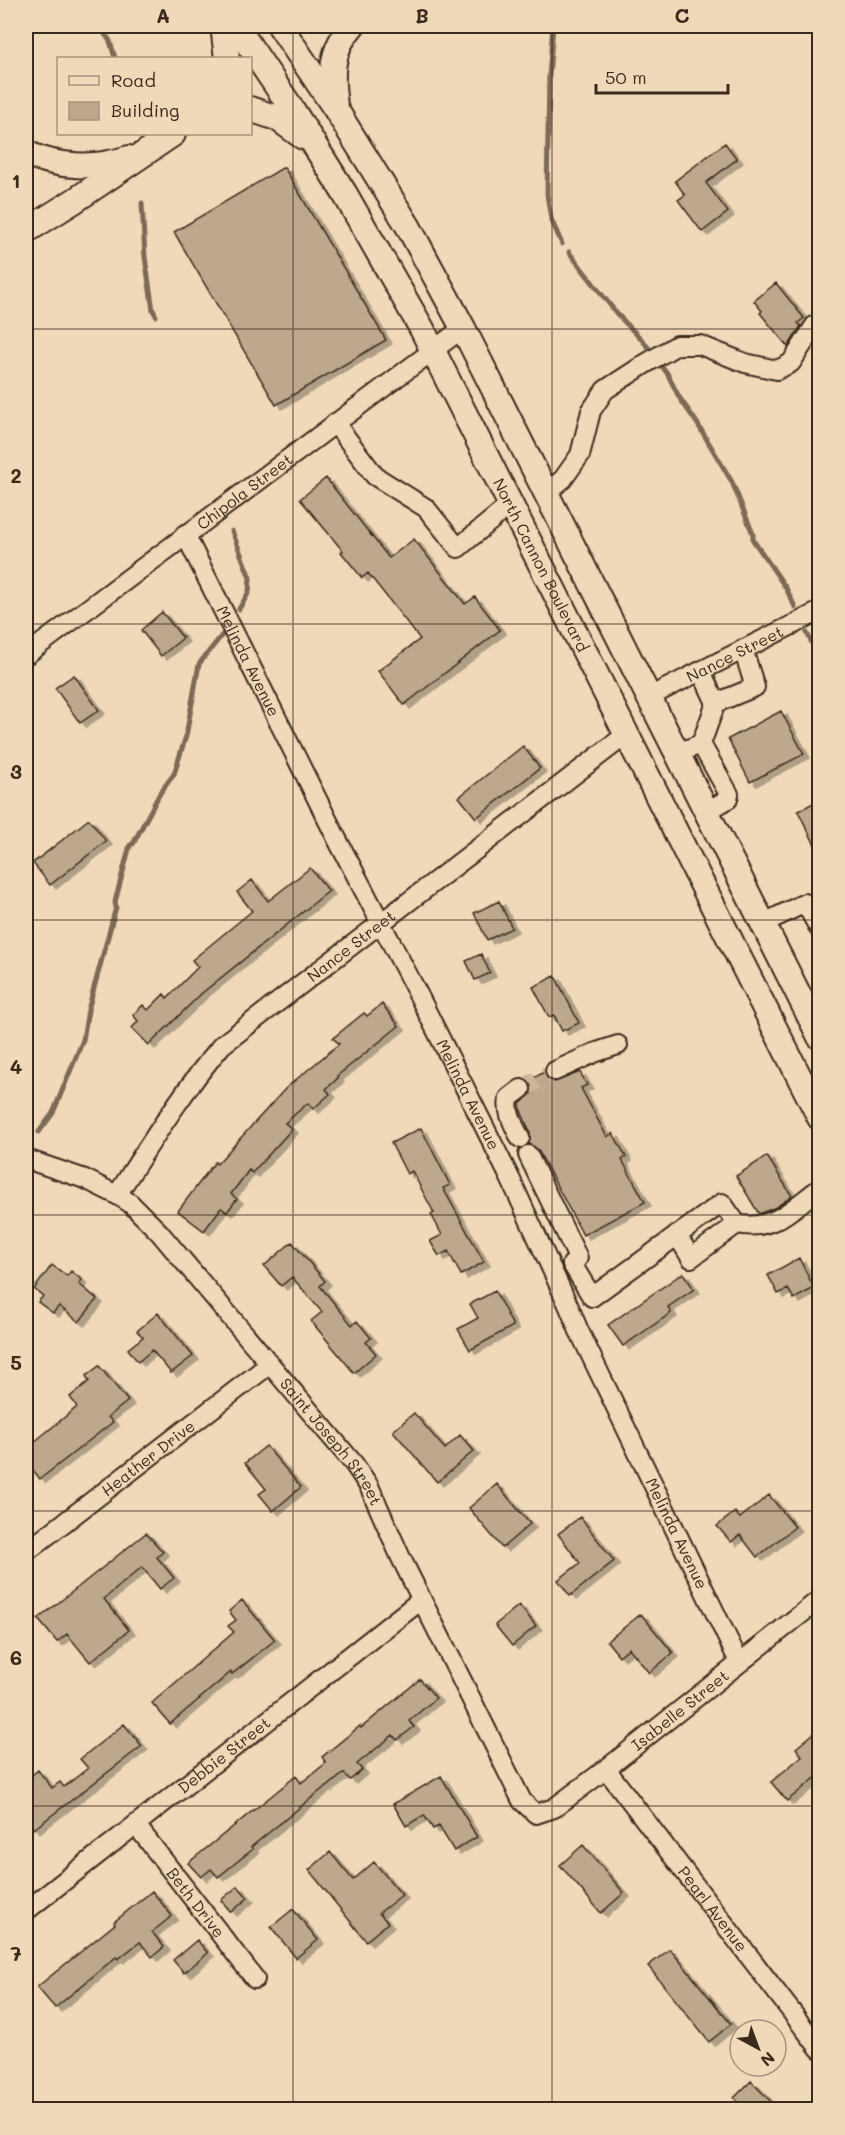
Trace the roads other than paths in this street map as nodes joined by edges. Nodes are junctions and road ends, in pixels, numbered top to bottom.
1 (224, 26) edge
2 (236, 26) edge
3 (279, 26) edge
4 (352, 26) edge
5 (228, 57) edge
6 (335, 108) junction
7 (252, 110) edge
8 (172, 135) edge
9 (148, 151) junction
10 (26, 153) edge
11 (327, 165) junction
12 (26, 231) edge
13 (819, 324) edge
14 (463, 328) junction
15 (433, 350) junction
16 (335, 423) junction
17 (546, 493) junction
18 (512, 504) junction
19 (185, 534) junction
20 (819, 611) edge
21 (743, 649) junction
22 (26, 655) edge
23 (701, 671) junction
24 (649, 697) junction
25 (716, 703) junction
26 (627, 734) junction
27 (701, 744) junction
28 (677, 753) junction
29 (706, 812) junction
30 (380, 923) junction
31 (762, 924) junction
32 (819, 930) edge
33 (819, 1037) edge
34 (618, 1045) dead end
35 (555, 1071) tunnel mouth
36 (522, 1089) tunnel mouth
37 (818, 1113) edge
38 (520, 1138) dead end
39 (528, 1155) dead end
40 (26, 1159) edge
41 (819, 1188) edge
42 (117, 1196) junction
43 (737, 1224) junction
44 (677, 1235) junction
45 (270, 1364) junction
46 (26, 1552) edge
47 (819, 1599) edge
48 (422, 1600) junction
49 (739, 1662) junction
50 (606, 1768) junction
51 (536, 1814) joint
52 (136, 1825) junction
53 (26, 1911) edge
54 (255, 1979) dead end
55 (819, 2049) edge

1 - 5 main road
2 - 11 main road, North Cannon Boulevard
3 - 6 main road
4 - 6 main road
6 - 14 main road
7 - 11 main road
8 - 9 main road
9 - 10 main road
9 - 12 main road
11 - 15 main road, North Cannon Boulevard
13 - 17 street
14 - 15 street, Chipola Street
14 - 17 main road
15 - 16 street, Chipola Street
15 - 18 main road, North Cannon Boulevard
16 - 18 street
16 - 19 street, Chipola Street
17 - 24 main road
18 - 26 main road, North Cannon Boulevard
19 - 22 street, Chipola Street
19 - 30 street, Melinda Avenue
20 - 21 street, Nance Street
21 - 23 street, Nance Street
21 - 25 street
23 - 24 street, Nance Street
23 - 25 street
24 - 28 main road
25 - 27 street
26 - 30 street, Nance Street
26 - 37 main road, North Cannon Boulevard
27 - 28 street
27 - 29 street
28 - 29 main road
29 - 31 main road
30 - 42 street, Nance Street
30 - 49 street, Melinda Avenue
31 - 32 street
31 - 33 main road
34 - 35 street
36 - 38 street
39 - 44 street
40 - 42 street, Saint Joseph Street
41 - 43 street
42 - 45 street, Saint Joseph Street
43 - 44 street
43 - 44 street
45 - 46 street, Heather Drive
45 - 48 street, Saint Joseph Street
47 - 49 street, Isabelle Street
48 - 51 street, Saint Joseph Street
48 - 52 street, Debbie Street
49 - 50 street, Isabelle Street
50 - 51 street, Isabelle Street
50 - 55 street, Pearl Avenue
52 - 53 street, Debbie Street
52 - 54 street, Beth Drive

